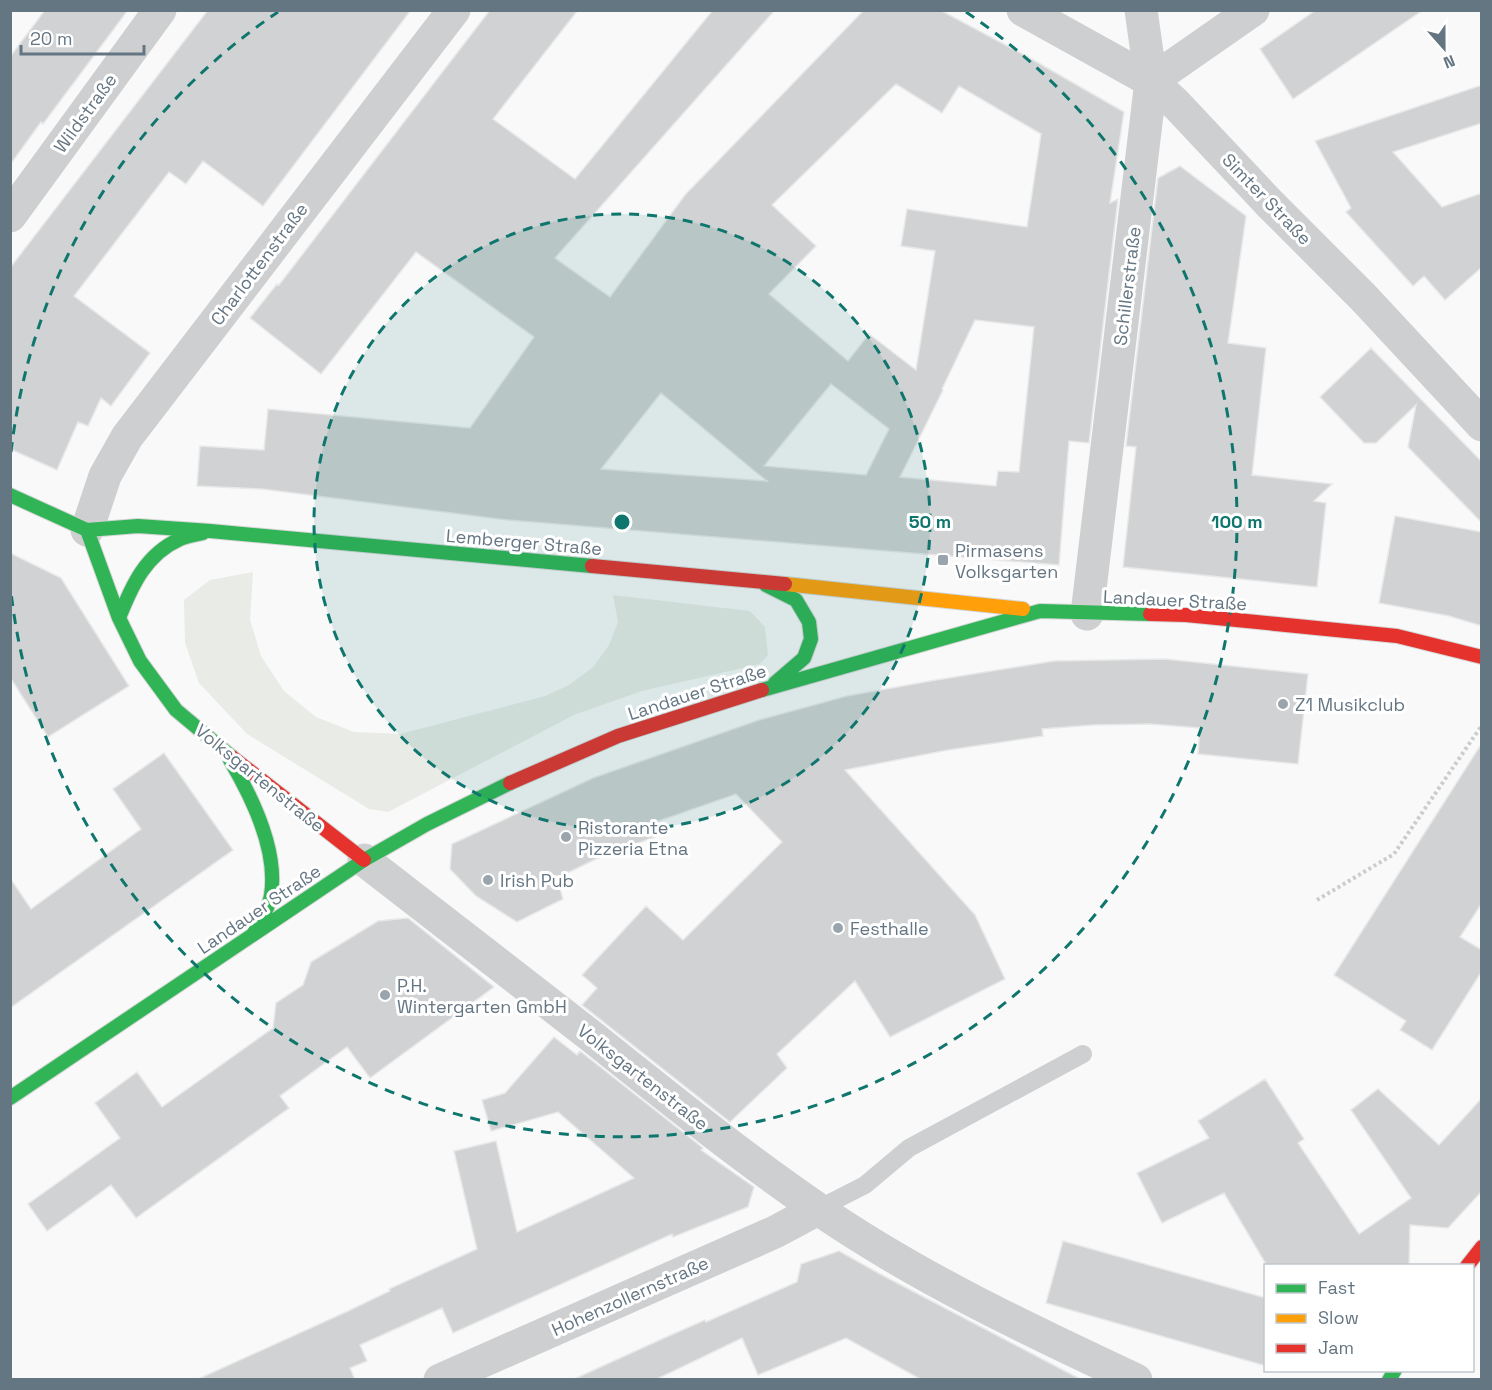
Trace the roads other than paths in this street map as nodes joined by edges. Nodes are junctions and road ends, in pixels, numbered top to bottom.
1 (159, 10) edge
2 (454, 10) edge
3 (1023, 10) edge
4 (1141, 10) edge
5 (1252, 10) edge
6 (1151, 81) junction
7 (10, 216) edge
8 (1482, 425) edge
9 (10, 495) edge
10 (87, 530) junction
11 (210, 531) junction
12 (759, 581) junction
13 (1040, 611) junction
14 (1088, 614) junction
15 (119, 618) junction
16 (1482, 657) edge
17 (771, 687) junction
18 (224, 751) junction
19 (364, 860) junction
20 (254, 933) junction
21 (1083, 1054) dead end
22 (10, 1098) edge
23 (818, 1209) junction
24 (1482, 1247) edge
25 (1469, 1264) edge
26 (440, 1380) edge
27 (1136, 1380) edge

1 - 7 street, Wildstraße
2 - 10 street, Charlottenstraße
3 - 6 street, Simter Straße
4 - 6 street, Schillerstraße
5 - 6 street
6 - 8 street, Simter Straße
6 - 14 street, Schillerstraße
9 - 10 main road, Lemberger Straße
10 - 11 main road, Lemberger Straße
10 - 15 main road, Volksgartenstraße
11 - 12 main road, Lemberger Straße
11 - 15 main road
12 - 13 main road, Lemberger Straße
12 - 17 main road
13 - 14 main road, Landauer Straße
13 - 17 main road, Landauer Straße
14 - 16 main road, Landauer Straße
15 - 18 main road, Volksgartenstraße
17 - 19 main road, Landauer Straße
18 - 19 main road, Volksgartenstraße
18 - 20 main road
19 - 20 main road, Landauer Straße
19 - 23 street, Volksgartenstraße
20 - 22 main road, Landauer Straße
21 - 23 lane
23 - 26 street, Hohenzollernstraße
23 - 27 street, Volksgartenstraße
24 - 25 main road

